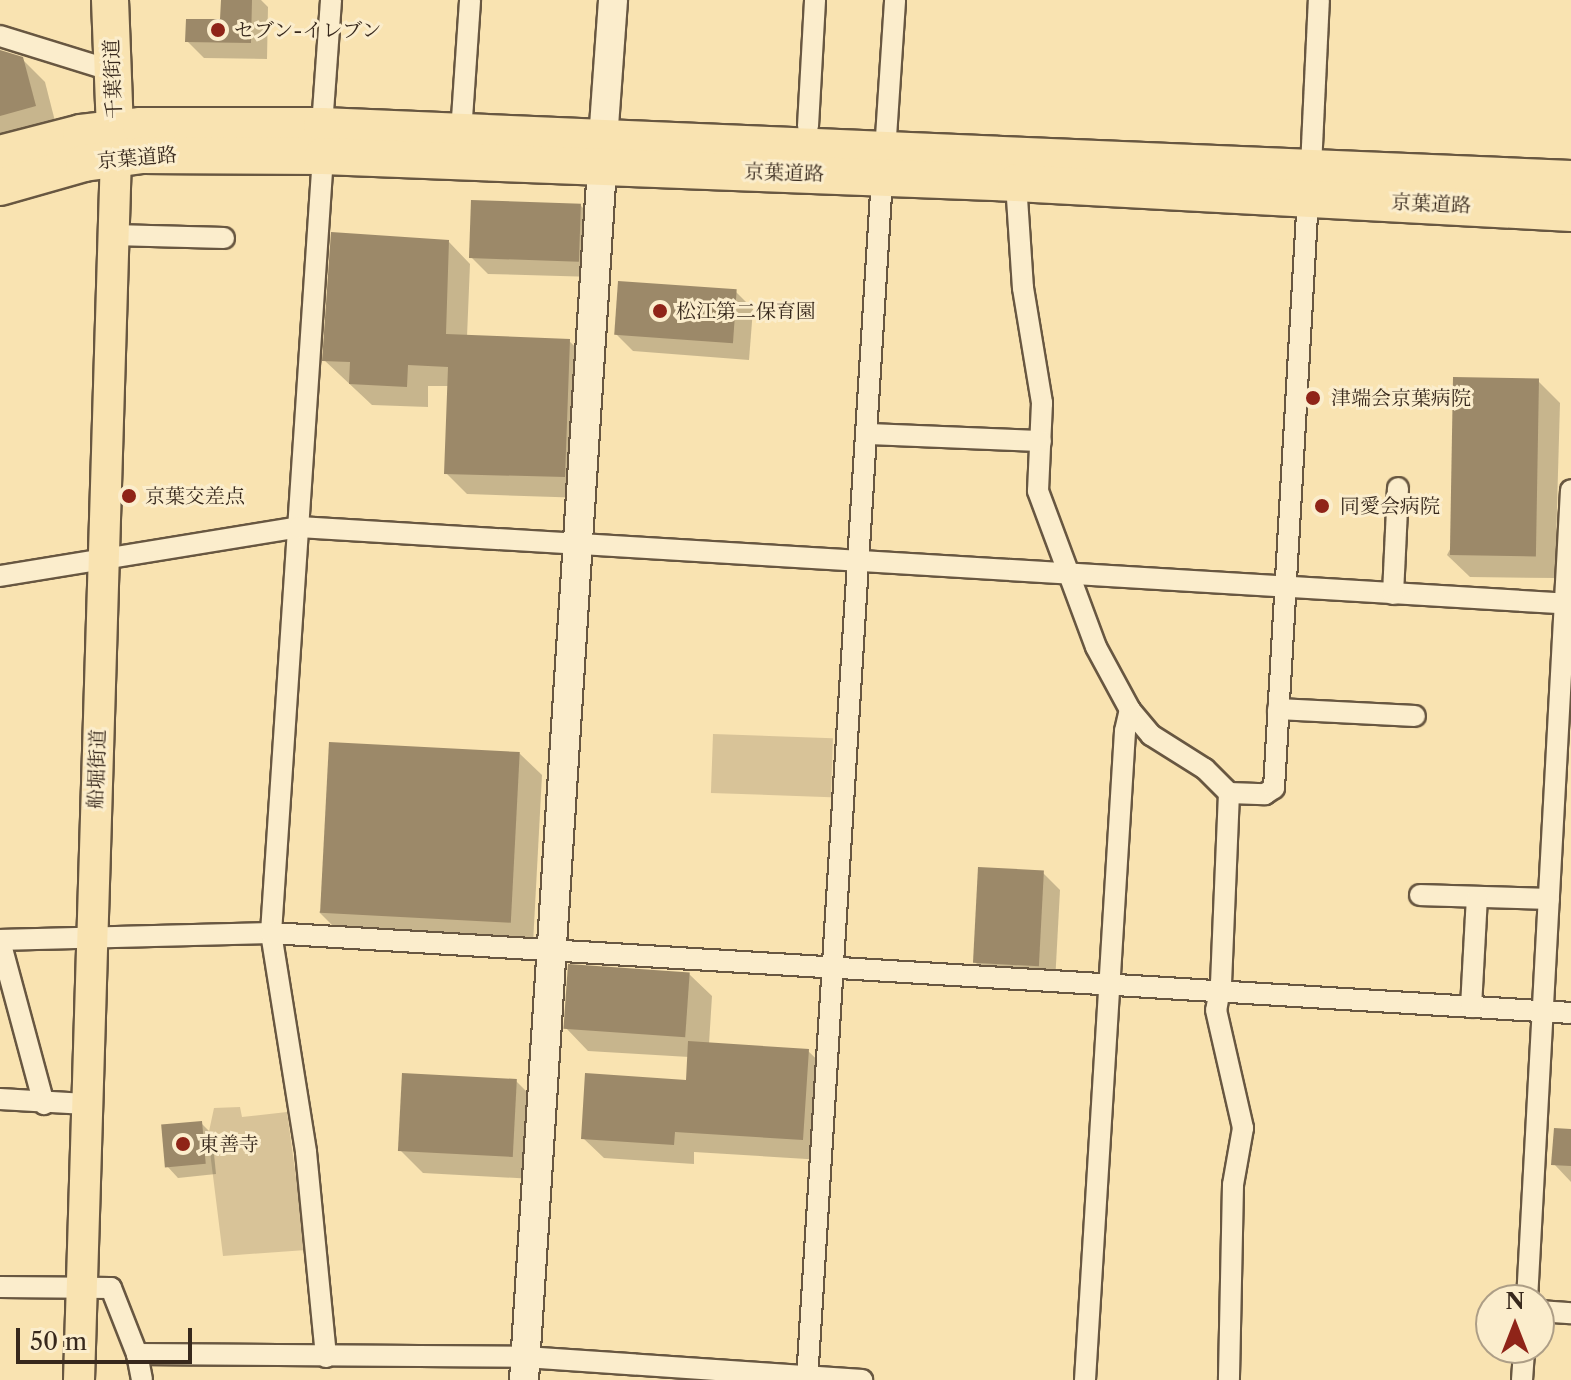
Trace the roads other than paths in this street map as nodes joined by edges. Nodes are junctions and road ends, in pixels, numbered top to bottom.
1 (110, 0) edge
2 (331, 0) edge
3 (470, 0) edge
4 (613, 0) edge
5 (815, 0) edge
6 (895, 0) edge
7 (1319, 0) edge
8 (0, 36) edge
9 (113, 71) junction
10 (808, 126) dead end
11 (461, 133) junction
12 (323, 141) junction
13 (115, 143) junction
14 (602, 153) junction
15 (0, 154) edge
16 (884, 164) junction
17 (1571, 179) edge
18 (1309, 182) junction
19 (1016, 183) junction
20 (0, 187) edge
21 (1571, 213) edge
22 (114, 235) junction
23 (224, 238) dead end
24 (867, 434) junction
25 (1041, 441) junction
26 (1398, 488) dead end
27 (1571, 490) edge
28 (299, 527) junction
29 (577, 545) junction
30 (103, 561) junction
31 (858, 564) junction
32 (0, 576) edge
33 (1071, 577) junction
34 (1285, 588) junction
35 (1393, 594) junction
36 (1568, 604) edge
37 (1278, 709) junction
38 (1130, 710) junction
39 (1415, 716) dead end
40 (1229, 793) junction
41 (1420, 895) dead end
42 (1477, 897) junction
43 (1549, 899) junction
44 (271, 933) junction
45 (92, 936) junction
46 (0, 940) edge
47 (551, 952) junction
48 (832, 969) junction
49 (1109, 986) junction
50 (1218, 992) junction
51 (1471, 1007) junction
52 (1543, 1011) junction
53 (1571, 1013) edge
54 (0, 1099) edge
55 (44, 1104) junction
56 (86, 1104) junction
57 (1528, 1284) edge
58 (82, 1285) junction
59 (0, 1287) edge
60 (137, 1354) junction
61 (326, 1357) junction
62 (524, 1368) edge
63 (807, 1378) edge
64 (79, 1380) edge
65 (142, 1380) edge
66 (862, 1380) edge
67 (1085, 1380) edge
68 (1229, 1380) edge

1 - 9 highway, 千葉街道
2 - 12 street
3 - 11 street
4 - 14 street
5 - 10 street
6 - 16 street
7 - 18 street
8 - 9 street
9 - 13 highway, 千葉街道
11 - 12 highway, 京葉道路
11 - 14 highway, 京葉道路
12 - 13 highway, 京葉道路
12 - 14 highway, 京葉道路
12 - 28 street
13 - 15 highway, 京葉道路
13 - 20 highway, 京葉道路
13 - 22 main road, 船堀街道
14 - 16 highway, 京葉道路
14 - 29 street
16 - 18 highway, 京葉道路
16 - 19 highway, 京葉道路
16 - 24 street
17 - 18 highway, 京葉道路
18 - 19 highway, 京葉道路
18 - 21 highway, 京葉道路
18 - 34 street
19 - 25 street
22 - 23 street
22 - 30 main road, 船堀街道
24 - 25 street
24 - 31 street
25 - 33 street
26 - 35 street
27 - 36 street
28 - 29 street
28 - 30 street
28 - 44 street
29 - 31 street
29 - 47 street
30 - 32 street
30 - 45 main road, 船堀街道
31 - 33 street
31 - 48 street
33 - 34 street
33 - 38 street
34 - 35 street
34 - 37 street
35 - 36 street
36 - 43 street
37 - 39 street
37 - 40 street
38 - 40 street
38 - 49 street
40 - 50 street
41 - 42 street
42 - 43 street
42 - 51 street
43 - 52 street
44 - 45 street
44 - 47 street
44 - 61 street
45 - 46 street
45 - 56 main road, 船堀街道
46 - 55 street
47 - 48 street
47 - 62 street
48 - 49 street
48 - 63 street
49 - 50 street
49 - 67 street
50 - 51 street
50 - 68 street
51 - 52 street
52 - 53 street
52 - 57 street
54 - 55 street
55 - 56 street
56 - 58 main road, 船堀街道
58 - 59 street
58 - 60 street
58 - 64 main road, 船堀街道
60 - 61 street
60 - 65 street
61 - 62 street
62 - 63 street
63 - 66 street

